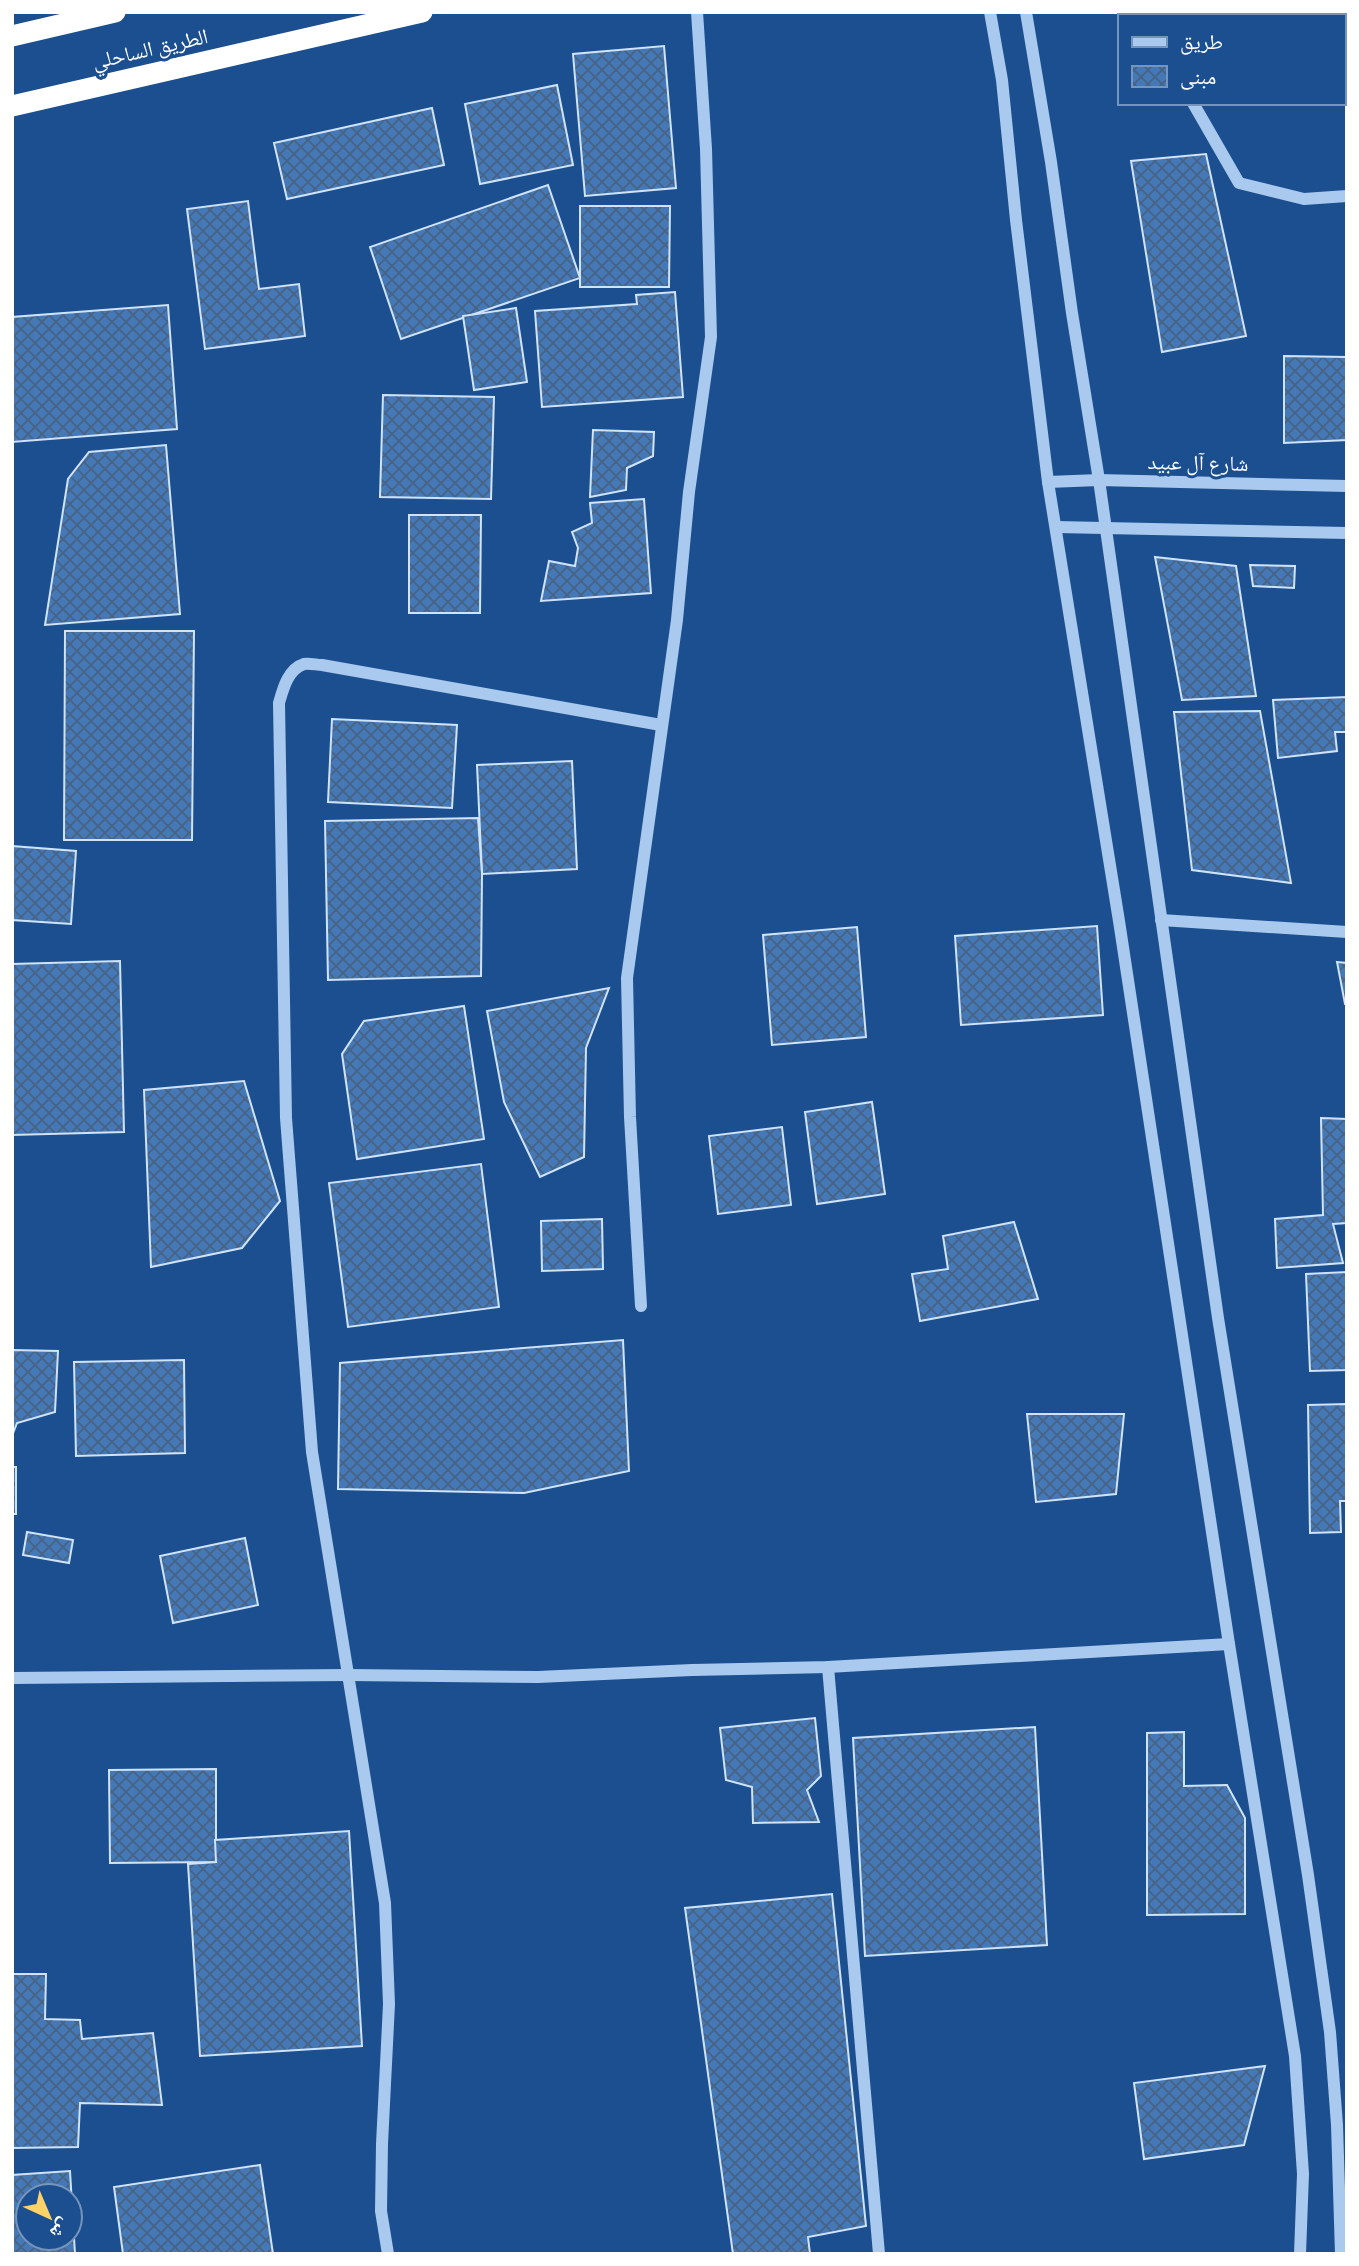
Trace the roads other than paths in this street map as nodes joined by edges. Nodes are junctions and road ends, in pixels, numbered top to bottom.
1 (115, 12) edge
2 (422, 12) edge
3 (697, 12) edge
4 (990, 12) edge
5 (1026, 12) edge
6 (12, 36) edge
7 (1194, 105) edge
8 (12, 106) edge
9 (1347, 196) edge
10 (1099, 480) junction
11 (1048, 482) junction
12 (1347, 486) edge
13 (1056, 527) junction
14 (1106, 527) junction
15 (1347, 533) edge
16 (661, 725) junction
17 (1161, 920) junction
18 (1347, 932) edge
19 (641, 1306) dead end
20 (1229, 1644) junction
21 (828, 1667) junction
22 (348, 1675) junction
23 (12, 1678) edge
24 (388, 2254) edge
25 (879, 2254) edge
26 (1300, 2254) edge
27 (1341, 2254) edge

1 - 6 highway, الطريق الساحلي
2 - 8 highway, الطريق الساحلي
3 - 16 street
4 - 11 street
5 - 10 street
7 - 9 street
10 - 11 street, شارع آل عبيد
10 - 12 street, شارع آل عبيد
10 - 14 street
11 - 13 street
13 - 14 street
13 - 20 street
14 - 15 street
14 - 17 street
16 - 19 street
16 - 22 street
17 - 18 street
17 - 27 street
20 - 21 street
20 - 26 street
21 - 22 street
21 - 25 street
22 - 23 street
22 - 24 street

